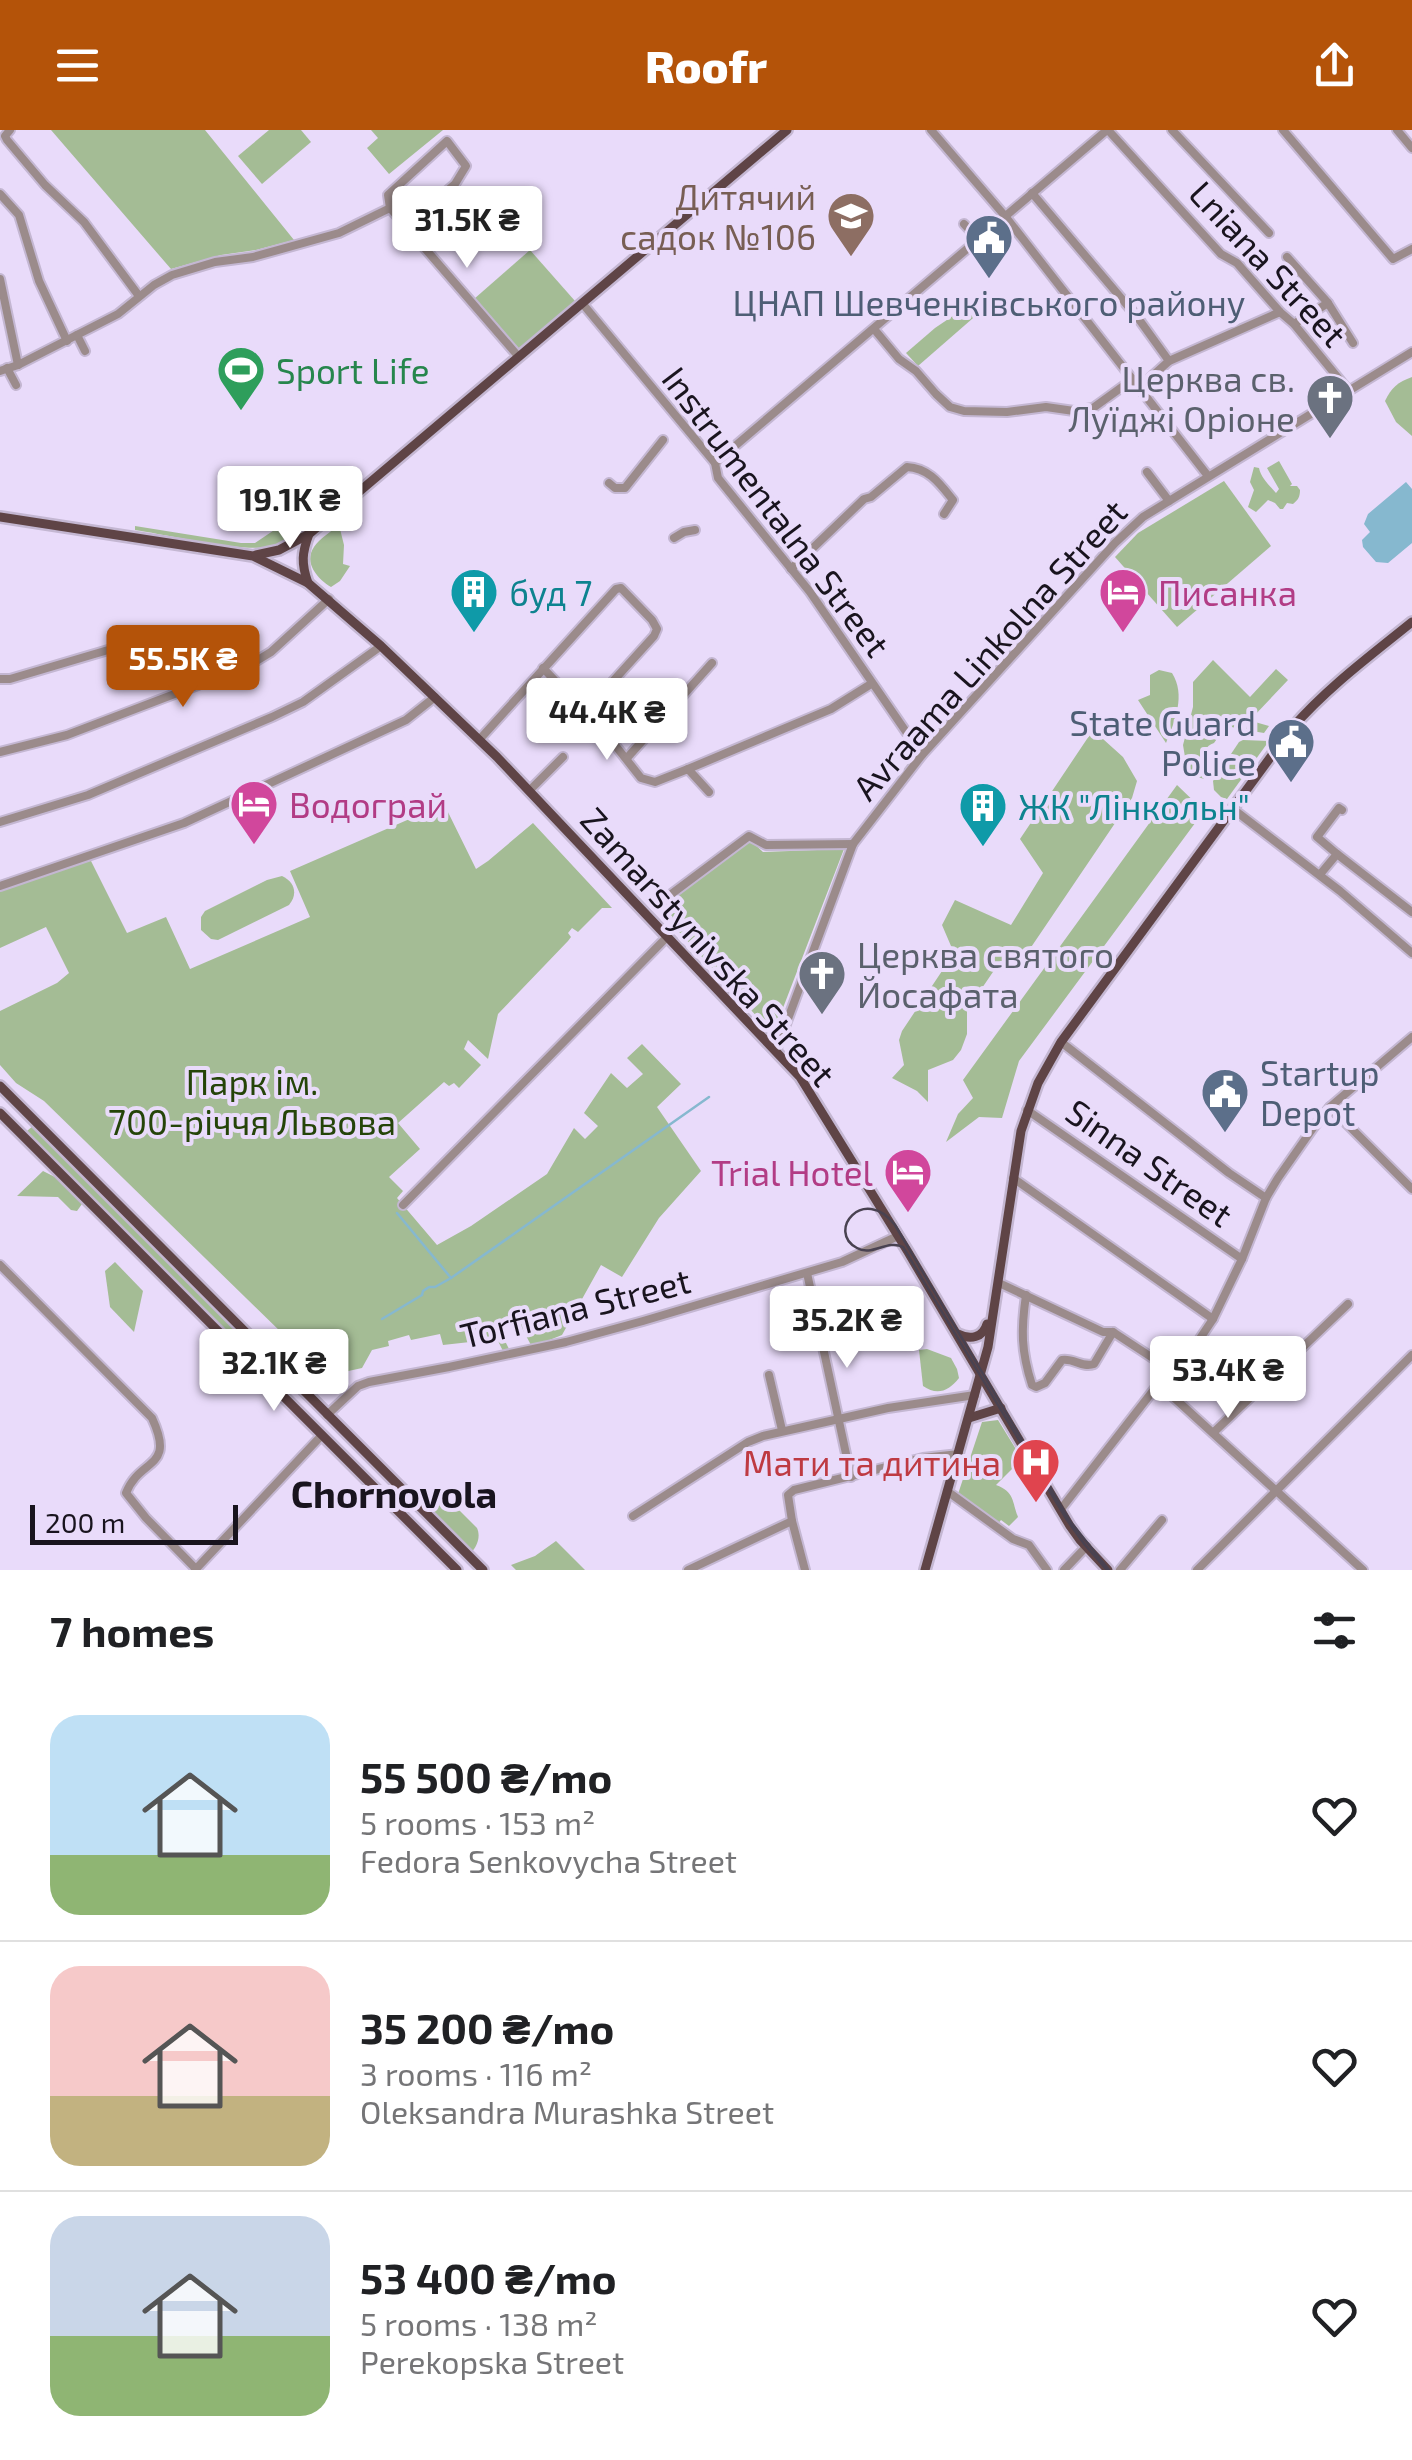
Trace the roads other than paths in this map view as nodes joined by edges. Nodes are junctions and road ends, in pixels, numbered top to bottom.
1 (10, 130) edge
2 (787, 130) edge
3 (932, 130) edge
4 (1108, 130) edge
5 (1172, 130) edge
6 (1283, 130) edge
7 (1397, 130) edge
8 (1412, 148) edge
9 (1032, 193) junction
10 (0, 194) edge
11 (390, 208) junction
12 (445, 211) dead end
13 (1005, 216) junction
14 (964, 224) dead end
15 (1269, 233) dead end
16 (978, 240) junction
17 (1412, 249) edge
18 (1287, 257) dead end
19 (0, 279) edge
20 (139, 296) junction
21 (582, 303) junction
22 (1328, 304) junction
23 (1280, 312) junction
24 (1294, 324) junction
25 (874, 329) junction
26 (77, 336) junction
27 (67, 341) junction
28 (1352, 343) dead end
29 (85, 351) dead end
30 (1412, 352) edge
31 (518, 356) junction
32 (1169, 361) junction
33 (18, 364) junction
34 (4, 370) edge
35 (1133, 380) junction
36 (16, 386) dead end
37 (1139, 388) junction
38 (1348, 390) junction
39 (663, 440) dead end
40 (716, 463) junction
41 (382, 471) junction
42 (1147, 472) dead end
43 (1208, 476) junction
44 (609, 483) dead end
45 (356, 492) dead end
46 (1169, 501) junction
47 (944, 514) dead end
48 (0, 517) edge
49 (695, 530) dead end
50 (309, 534) junction
51 (674, 538) dead end
52 (253, 556) junction
53 (791, 568) junction
54 (308, 583) junction
55 (329, 599) junction
56 (1412, 622) edge
57 (381, 646) junction
58 (712, 662) dead end
59 (544, 668) junction
60 (0, 679) edge
61 (209, 680) junction
62 (871, 684) junction
63 (435, 697) junction
64 (586, 712) junction
65 (478, 740) junction
66 (0, 752) edge
67 (922, 756) junction
68 (563, 757) dead end
69 (627, 758) junction
70 (688, 769) junction
71 (529, 791) junction
72 (708, 792) dead end
73 (1232, 809) junction
74 (1342, 810) dead end
75 (0, 822) edge
76 (1320, 826) dead end
77 (1317, 837) junction
78 (853, 844) junction
79 (1337, 854) junction
80 (1322, 872) dead end
81 (0, 886) edge
82 (662, 901) dead end
83 (1412, 912) edge
84 (668, 936) junction
85 (1412, 953) edge
86 (1412, 1037) edge
87 (1062, 1042) junction
88 (776, 1051) junction
89 (0, 1086) edge
90 (1330, 1107) junction
91 (1027, 1110) junction
92 (0, 1113) edge
93 (1013, 1178) junction
94 (1412, 1190) edge
95 (1266, 1198) junction
96 (403, 1204) dead end
97 (898, 1236) junction
98 (1242, 1259) junction
99 (1002, 1264) junction
100 (0, 1265) edge
101 (807, 1273) junction
102 (999, 1283) junction
103 (1026, 1295) junction
104 (1348, 1304) dead end
105 (1213, 1318) junction
106 (1113, 1332) junction
107 (958, 1334) junction
108 (255, 1343) junction
109 (242, 1354) junction
110 (1410, 1360) edge
111 (1171, 1370) junction
112 (769, 1375) dead end
113 (981, 1375) junction
114 (1159, 1384) junction
115 (975, 1395) junction
116 (1000, 1408) junction
117 (327, 1415) junction
118 (969, 1418) junction
119 (838, 1420) junction
120 (782, 1430) junction
121 (1213, 1432) junction
122 (322, 1435) junction
123 (959, 1454) junction
124 (851, 1477) junction
125 (398, 1485) junction
126 (1276, 1489) junction
127 (947, 1491) junction
128 (384, 1497) junction
129 (1061, 1509) junction
130 (634, 1516) dead end
131 (1162, 1520) dead end
132 (792, 1521) junction
133 (1086, 1545) junction
134 (196, 1569) edge
135 (457, 1570) edge
136 (483, 1570) edge
137 (688, 1570) edge
138 (805, 1570) edge
139 (925, 1570) edge
140 (1046, 1570) edge
141 (1064, 1570) edge
142 (1108, 1570) edge
143 (1120, 1570) edge
144 (1197, 1570) edge
145 (1363, 1570) edge

1 - 20 street
2 - 21 main road
3 - 13 street
4 - 9 street
4 - 23 street, Lniana Street
5 - 15 street
6 - 17 street
7 - 8 street
9 - 13 street
9 - 32 street
10 - 27 street
11 - 12 street
11 - 20 street
11 - 31 street
13 - 16 street
13 - 35 street
14 - 16 street
16 - 25 street
18 - 22 street
19 - 33 street
20 - 26 street
21 - 31 main road
21 - 40 street, Instrumentalna Street
22 - 24 street
22 - 28 street
23 - 24 street, Lniana Street
23 - 32 street
24 - 38 street, Lniana Street
25 - 35 street
25 - 40 street
26 - 27 street
26 - 29 street
27 - 33 street
30 - 38 street, Avraama Linkolna Street
31 - 41 main road
32 - 37 street
33 - 34 street
34 - 36 street
35 - 37 street
37 - 43 street
38 - 43 street, Avraama Linkolna Street
39 - 44 street
40 - 53 street, Instrumentalna Street
41 - 45 main road
41 - 50 main road
42 - 46 street
43 - 46 street, Avraama Linkolna Street
46 - 67 street, Avraama Linkolna Street
47 - 53 street
48 - 52 main road, Zamarstynivska Street
49 - 51 street
50 - 52 main road
50 - 54 main road
52 - 54 main road, Zamarstynivska Street
53 - 62 street, Instrumentalna Street
54 - 55 main road, Zamarstynivska Street
55 - 57 main road, Zamarstynivska Street
55 - 61 street
56 - 73 main road
57 - 63 main road, Zamarstynivska Street
57 - 75 street
58 - 69 street
59 - 64 street
59 - 64 street
59 - 65 street
60 - 61 street
61 - 66 street
62 - 67 street, Instrumentalna Street
62 - 70 street
63 - 65 main road, Zamarstynivska Street
63 - 81 street
64 - 69 street
65 - 71 main road, Zamarstynivska Street
67 - 78 street, Avraama Linkolna Street
68 - 71 street
69 - 70 street
70 - 72 street
71 - 84 main road, Zamarstynivska Street
73 - 85 street
73 - 87 main road
74 - 77 street
76 - 77 street
77 - 79 street
78 - 82 street
78 - 88 street, Avraama Linkolna Street
79 - 80 street
79 - 83 street
84 - 88 main road, Zamarstynivska Street
84 - 96 street
86 - 90 street
87 - 91 main road
87 - 95 street
88 - 97 main road, Zamarstynivska Street
89 - 108 main road
90 - 94 street
90 - 95 street
91 - 93 main road
91 - 98 street, Sinna Street
92 - 109 main road
93 - 99 main road
93 - 105 street
95 - 98 street
97 - 101 street, Torfiana Street
97 - 107 main road, Zamarstynivska Street
98 - 105 street
99 - 102 main road
99 - 107 main road
100 - 134 street
101 - 117 street, Torfiana Street
101 - 119 street
102 - 103 street
102 - 113 main road
103 - 106 street
103 - 106 street
104 - 121 street
105 - 111 street
106 - 111 street
107 - 113 main road, Zamarstynivska Street
108 - 109 main road
108 - 117 main road
109 - 122 main road
110 - 126 street
111 - 114 street
112 - 120 street
113 - 115 main road
113 - 116 main road, Zamarstynivska Street
114 - 121 street
114 - 129 street
115 - 118 main road
115 - 119 street
116 - 118 main road
116 - 129 main road, Zamarstynivska Street
117 - 125 main road
118 - 123 main road
119 - 120 street
119 - 124 street
120 - 130 street
121 - 126 street
122 - 128 main road
122 - 134 street
123 - 124 street
123 - 127 main road
124 - 132 street
125 - 128 main road
125 - 136 main road
126 - 144 street
126 - 145 street
127 - 139 main road
127 - 140 street
128 - 135 main road
129 - 133 main road, Zamarstynivska Street
131 - 143 street
132 - 137 street
132 - 138 street
133 - 141 street
133 - 142 main road, Zamarstynivska Street

